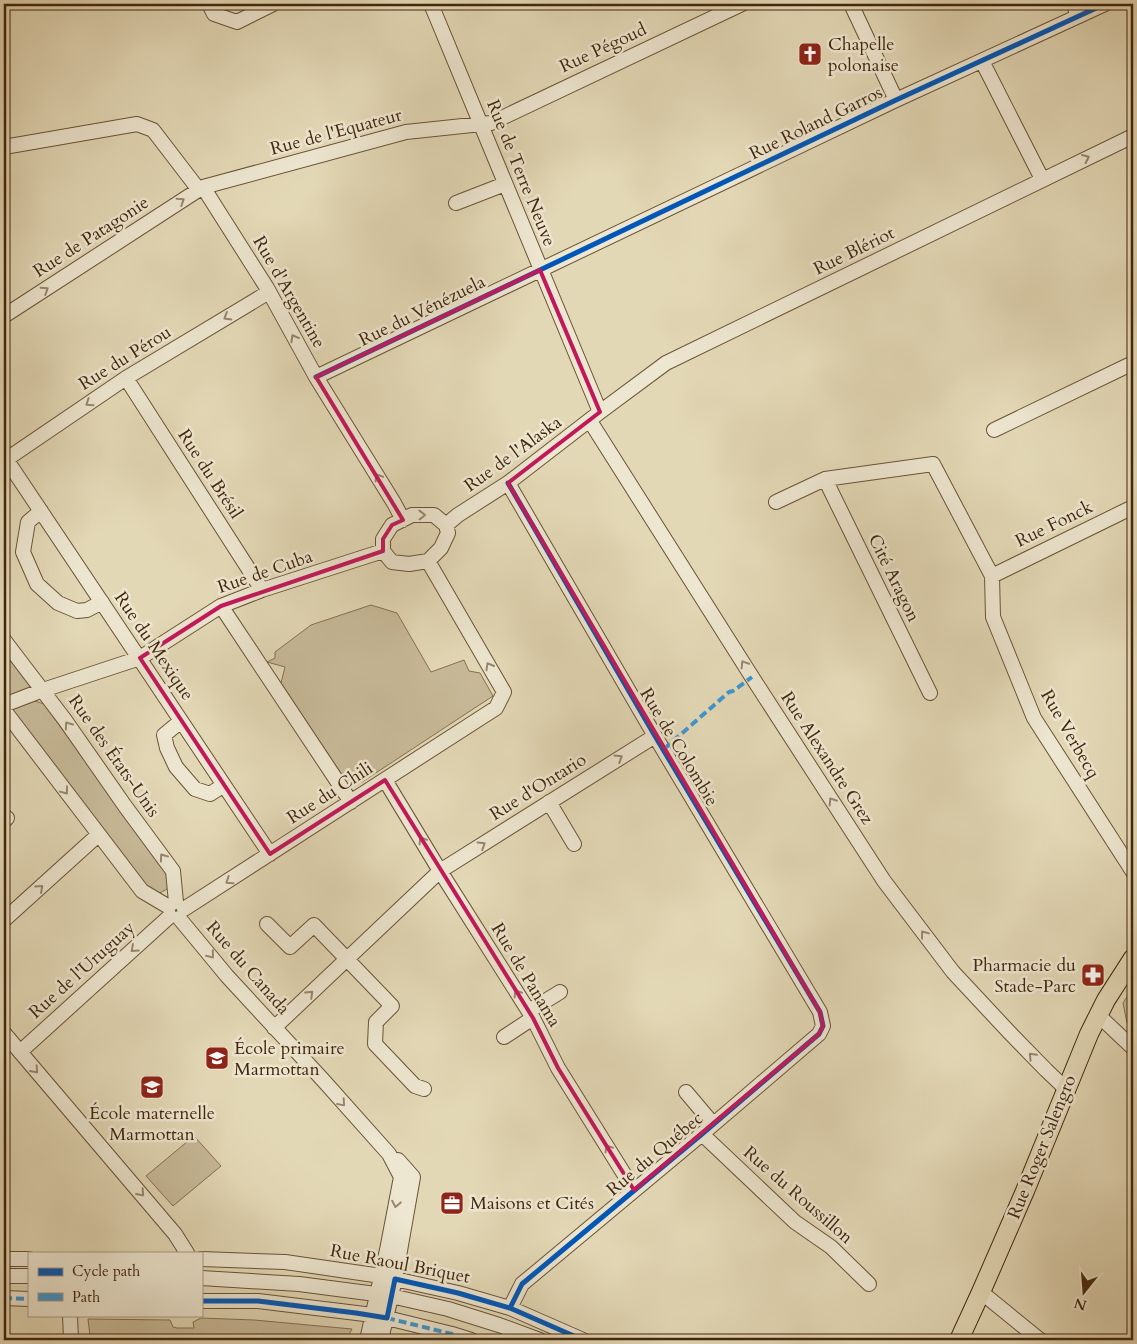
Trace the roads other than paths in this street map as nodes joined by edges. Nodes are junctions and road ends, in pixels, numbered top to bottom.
1 (210, 4) edge
2 (273, 4) edge
3 (431, 4) edge
4 (742, 4) edge
5 (851, 4) edge
6 (1105, 4) edge
7 (1076, 10) edge
8 (982, 61) junction
9 (896, 100) junction
10 (480, 123) junction
11 (1133, 136) edge
12 (4, 147) edge
13 (1042, 180) junction
14 (505, 184) junction
15 (201, 188) junction
16 (456, 204) dead end
17 (540, 270) junction
18 (269, 292) junction
19 (4, 316) edge
20 (1133, 364) edge
21 (126, 378) junction
22 (316, 378) junction
23 (595, 417) junction
24 (994, 430) dead end
25 (5, 460) edge
26 (825, 479) junction
27 (508, 484) junction
28 (776, 502) dead end
29 (1133, 507) edge
30 (41, 512) junction
31 (403, 520) junction
32 (446, 525) junction
33 (383, 551) junction
34 (428, 561) junction
35 (992, 576) junction
36 (262, 590) junction
37 (102, 602) junction
38 (221, 606) junction
39 (4, 640) edge
40 (140, 658) junction
41 (43, 690) junction
42 (930, 693) dead end
43 (4, 705) edge
44 (4, 710) edge
45 (181, 721) junction
46 (655, 736) junction
47 (385, 780) junction
48 (224, 785) junction
49 (351, 802) junction
50 (549, 802) junction
51 (98, 835) junction
52 (574, 844) dead end
53 (270, 854) junction
54 (440, 871) junction
55 (1133, 872) edge
56 (176, 910) junction
57 (4, 920) edge
58 (267, 924) dead end
59 (1133, 958) edge
60 (347, 959) junction
61 (560, 992) dead end
62 (531, 1014) junction
63 (1098, 1015) junction
64 (823, 1026) joint
65 (274, 1028) junction
66 (4, 1033) edge
67 (504, 1037) dead end
68 (1133, 1048) edge
69 (20, 1052) junction
70 (424, 1088) dead end
71 (1067, 1090) junction
72 (686, 1092) dead end
73 (713, 1124) junction
74 (702, 1134) junction
75 (634, 1190) junction
76 (186, 1252) edge
77 (4, 1259) edge
78 (28, 1259) edge
79 (202, 1259) edge
80 (4, 1276) edge
81 (28, 1276) edge
82 (388, 1277) junction
83 (202, 1278) edge
84 (869, 1284) dead end
85 (981, 1292) junction
86 (384, 1295) junction
87 (4, 1298) edge
88 (28, 1299) edge
89 (202, 1301) edge
90 (510, 1308) junction
91 (70, 1316) edge
92 (380, 1317) junction
93 (71, 1340) edge
94 (368, 1340) edge
95 (381, 1340) edge
96 (471, 1340) edge
97 (540, 1340) edge
98 (583, 1340) edge
99 (959, 1340) edge
100 (1040, 1340) edge

1 - 2 street
3 - 10 street, Rue de Terre Neuve
4 - 10 street, Rue Pégoud
5 - 9 street
6 - 7 street, Rue Roland Garros
7 - 8 street, Rue Roland Garros
8 - 9 street, Rue Roland Garros
8 - 13 street
9 - 17 street, Rue Roland Garros
10 - 14 street, Rue de Terre Neuve
10 - 15 street, Rue de l'Equateur
13 -> 11 street, Rue Blériot
12 - 15 street, Rue d'Argentine
13 - 23 street, Rue Blériot
14 - 16 street
14 - 17 street, Rue de Terre Neuve
15 - 18 street, Rue d'Argentine
19 -> 15 street, Rue de Patagonie
17 - 22 street, Rue du Vénézuela
17 - 23 street, Rue de Terre Neuve
18 -> 21 street, Rue du Pérou
22 -> 18 street, Rue d'Argentine
20 - 24 street
21 -> 25 street, Rue du Pérou
21 - 36 street, Rue du Brésil
31 -> 22 street, Rue d'Argentine
23 - 27 street, Rue de l'Alaska
71 -> 23 street, Rue Alexandre Grez
25 - 30 street, Rue du Mexique
26 - 28 street
26 - 35 street
26 - 42 street, Cité Aragon
27 - 32 street, Rue de l'Alaska
27 - 46 street, Rue de Colombie
29 - 35 street, Rue Fonck
30 - 37 street, Rue du Mexique
30 - 37 street
31 -> 32 street
31 - 33 street
32 - 34 street
33 - 34 street
33 - 36 street, Rue de Cuba
47 -> 34 street, Rue du Chili
35 - 55 street, Rue Verbecq
36 - 38 street, Rue de Cuba
37 - 40 street, Rue du Mexique
38 - 40 street, Rue de Cuba
38 - 49 street
39 - 41 street, Rue des États-Unis
40 - 41 street, Rue de Cuba
40 - 45 street, Rue du Mexique
41 - 43 street, Rue de Cuba
56 -> 41 street, Rue des États-Unis
44 -> 51 street
45 - 48 street, Rue du Mexique
45 - 48 street
50 -> 46 street, Rue d'Ontario
46 - 64 street, Rue de Colombie
47 - 49 street, Rue du Chili
54 -> 47 street, Rue de Panama
48 - 53 street, Rue du Mexique
49 - 53 street, Rue du Chili
50 - 52 street
54 -> 50 street, Rue d'Ontario
51 - 56 street
57 -> 51 street
53 -> 56 street, Rue du Chili
54 - 60 street, Rue d'Ontario
62 -> 54 street, Rue de Panama
56 -> 65 street, Rue du Canada
56 -> 69 street, Rue de l'Uruguay
58 - 60 street
59 - 63 main road, Rue Roger Salengro
65 -> 60 street, Rue d'Ontario
60 - 70 street
61 - 62 street
62 - 67 street
75 -> 62 street, Rue de Panama
63 - 68 street
63 - 71 main road, Rue Roger Salengro
64 - 73 street, Rue du Québec
65 -> 82 street, Rue du Canada
66 - 69 street
69 -> 76 street
71 - 85 main road, Rue Roger Salengro
72 - 73 street
73 - 74 street, Rue du Québec
74 - 75 street, Rue du Québec
74 - 84 street, Rue du Roussillon
75 - 90 street, Rue du Québec
77 - 78 street
79 - 82 street, Rue Raoul Briquet
80 - 81 street
82 - 86 street
82 - 90 street, Rue Raoul Briquet
83 - 86 street
85 - 99 main road, Rue Roger Salengro
85 - 100 street
86 - 92 street
86 - 97 street
87 - 88 street
89 - 92 street
90 - 98 street, Rue Raoul Briquet
91 - 93 street
92 - 94 street
92 - 95 street
92 - 96 street

